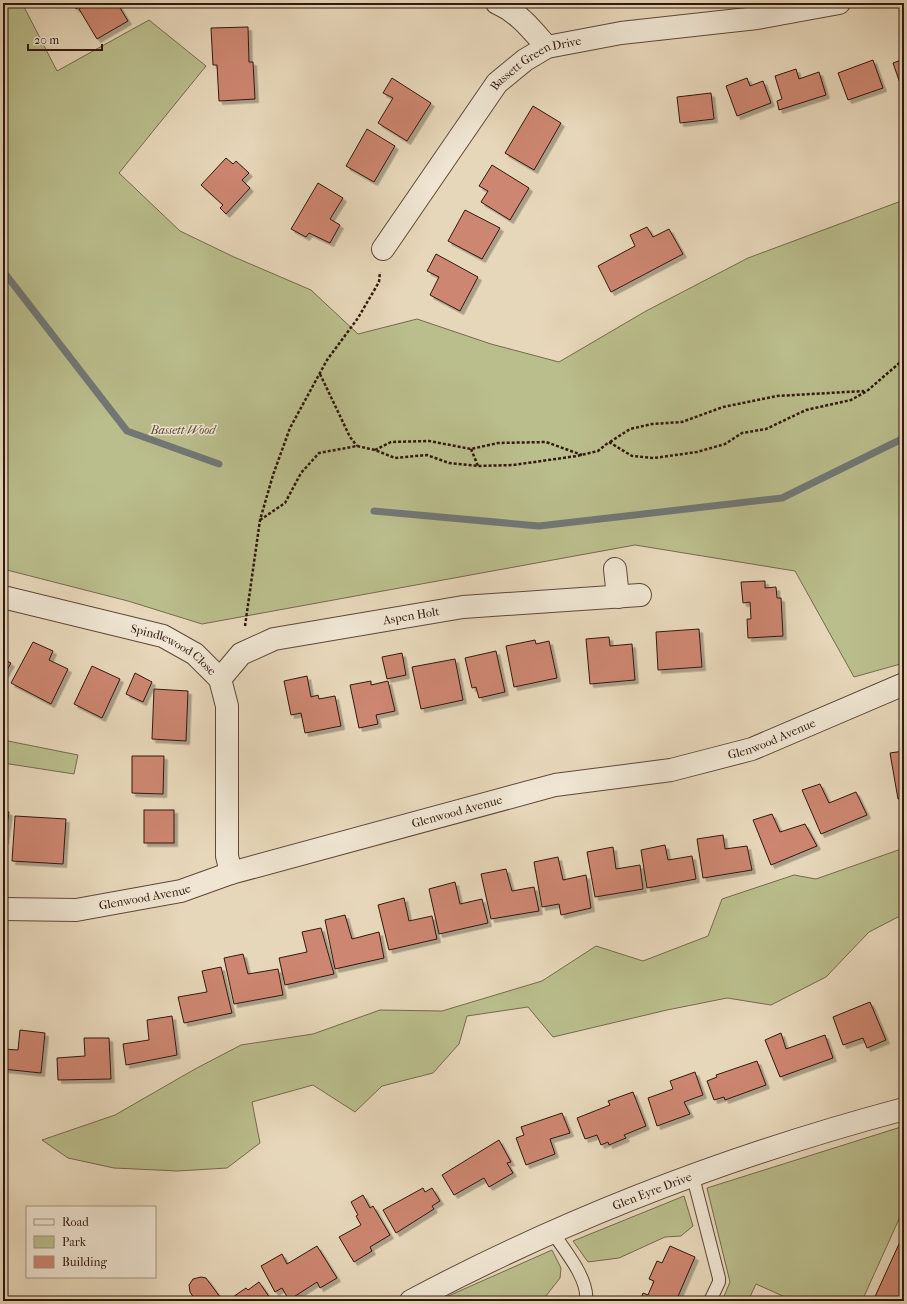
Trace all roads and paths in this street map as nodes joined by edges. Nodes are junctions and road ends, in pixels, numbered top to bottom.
1 (497, 3) edge
2 (839, 3) edge
3 (757, 11) edge
4 (547, 47) junction
5 (383, 249) joint
6 (904, 359) edge
7 (319, 374) junction
8 (867, 391) junction
9 (609, 442) junction
10 (357, 446) junction
11 (471, 449) junction
12 (375, 450) junction
13 (583, 455) junction
14 (478, 466) junction
15 (260, 520) junction
16 (615, 568) dead end
17 (640, 595) dead end
18 (3, 597) edge
19 (618, 597) junction
20 (241, 654) junction
21 (220, 679) junction
22 (904, 684) edge
23 (231, 873) junction
24 (3, 909) edge
25 (904, 1109) edge
26 (693, 1176) junction
27 (553, 1233) junction
28 (411, 1301) edge
29 (586, 1301) edge
30 (710, 1301) edge

1 - 4 street
2 - 3 street, Bassett Green Drive
3 - 4 street, Bassett Green Drive
4 - 5 street, Bassett Green Drive
5 - 7 path
6 - 8 path
7 - 10 path
7 - 15 path
8 - 9 path
8 - 9 path
9 - 13 path
10 - 12 path
10 - 15 path
11 - 12 path
11 - 13 path
11 - 14 path
12 - 14 path
13 - 14 path
15 - 20 path
16 - 19 street
17 - 19 street, Aspen Holt
18 - 21 street, Spindlewood Close
19 - 20 street, Aspen Holt
20 - 21 street, Aspen Holt
21 - 23 street, Spindlewood Close
22 - 23 street, Glenwood Avenue
23 - 24 street, Glenwood Avenue
25 - 26 street, Glen Eyre Drive
26 - 27 street, Glen Eyre Drive
26 - 30 lane
27 - 28 street, Glen Eyre Drive
27 - 29 lane

